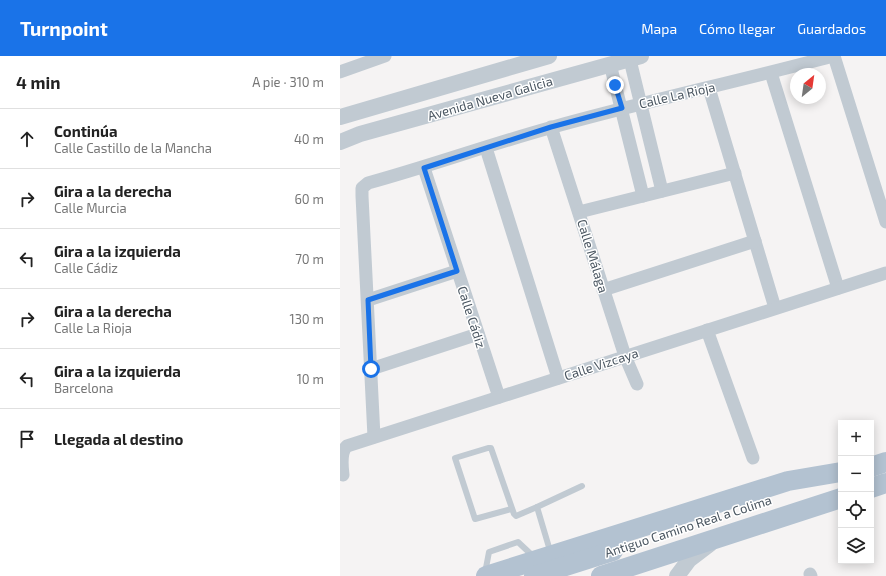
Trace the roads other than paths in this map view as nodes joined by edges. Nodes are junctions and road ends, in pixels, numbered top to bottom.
1 (385, 56) edge
2 (549, 56) edge
3 (833, 56) edge
4 (635, 58) edge
5 (610, 64) junction
6 (340, 72) edge
7 (771, 73) junction
8 (475, 78) junction
9 (709, 88) junction
10 (482, 100) junction
11 (641, 103) junction
12 (622, 108) junction
13 (347, 115) edge
14 (551, 127) junction
15 (360, 134) junction
16 (340, 142) edge
17 (486, 148) junction
18 (424, 168) junction
19 (734, 173) junction
20 (662, 191) junction
21 (643, 196) junction
22 (579, 212) junction
23 (886, 222) edge
24 (755, 241) junction
25 (457, 271) junction
26 (886, 273) edge
27 (838, 288) junction
28 (603, 290) junction
29 (368, 300) junction
30 (775, 308) junction
31 (707, 330) junction
32 (478, 334) junction
33 (625, 356) junction
34 (371, 369) junction
35 (558, 378) junction
36 (637, 384) dead end
37 (499, 397) junction
38 (374, 437) junction
39 (753, 458) dead end
40 (886, 462) edge
41 (874, 466) edge
42 (838, 473) edge
43 (342, 475) dead end
44 (838, 478) edge
45 (886, 483) edge
46 (582, 486) dead end
47 (874, 487) edge
48 (838, 499) edge
49 (538, 507) junction
50 (511, 509) junction
51 (715, 540) junction
52 (541, 564) edge
53 (486, 576) edge
54 (601, 576) edge
55 (677, 576) edge

1 - 6 street
2 - 8 street, Avenida Nueva Galicia
3 - 7 street, Calle La Rioja
3 - 23 street
4 - 5 street, Avenida Nueva Galicia
4 - 11 street
5 - 10 street, Avenida Nueva Galicia
5 - 12 street
7 - 9 street, Calle La Rioja
7 - 27 street
8 - 10 street
8 - 13 street, Avenida Nueva Galicia
9 - 11 street, Calle La Rioja
9 - 19 street
10 - 15 street, Avenida Nueva Galicia
11 - 12 street, Calle La Rioja
11 - 20 street
12 - 14 street, Calle La Rioja
12 - 21 street
13 - 15 street
14 - 17 street, Calle La Rioja
14 - 22 street, Calle Málaga
15 - 16 street, Avenida Nueva Galicia
17 - 18 street, Calle La Rioja
17 - 35 street
18 - 25 street, Calle Cádiz
18 - 29 street, Calle La Rioja
19 - 20 street
19 - 24 street
20 - 21 street
21 - 22 street
22 - 28 street, Calle Málaga
24 - 28 street
24 - 30 street
25 - 29 street
25 - 32 street, Calle Cádiz
26 - 27 street, Calle Vizcaya
27 - 30 street, Calle Vizcaya
28 - 33 street, Calle Málaga
29 - 34 street
30 - 31 street, Calle Vizcaya
31 - 33 street, Calle Vizcaya
31 - 39 street
32 - 34 street
32 - 37 street, Calle Cádiz
33 - 35 street, Calle Vizcaya
33 - 36 street, Calle Málaga
34 - 38 street
35 - 37 street, Calle Vizcaya
37 - 38 street, Calle Vizcaya
38 - 43 street, Calle Vizcaya
40 - 41 main road
42 - 52 main road
44 - 52 main road, Antiguo Camino Real a Colima
45 - 47 main road
46 - 49 lane
48 - 51 main road, Antiguo Camino Real a Colima
49 - 50 lane
49 - 52 lane
50 - 50 lane
51 - 54 main road, Antiguo Camino Real a Colima
51 - 55 street
52 - 53 main road

